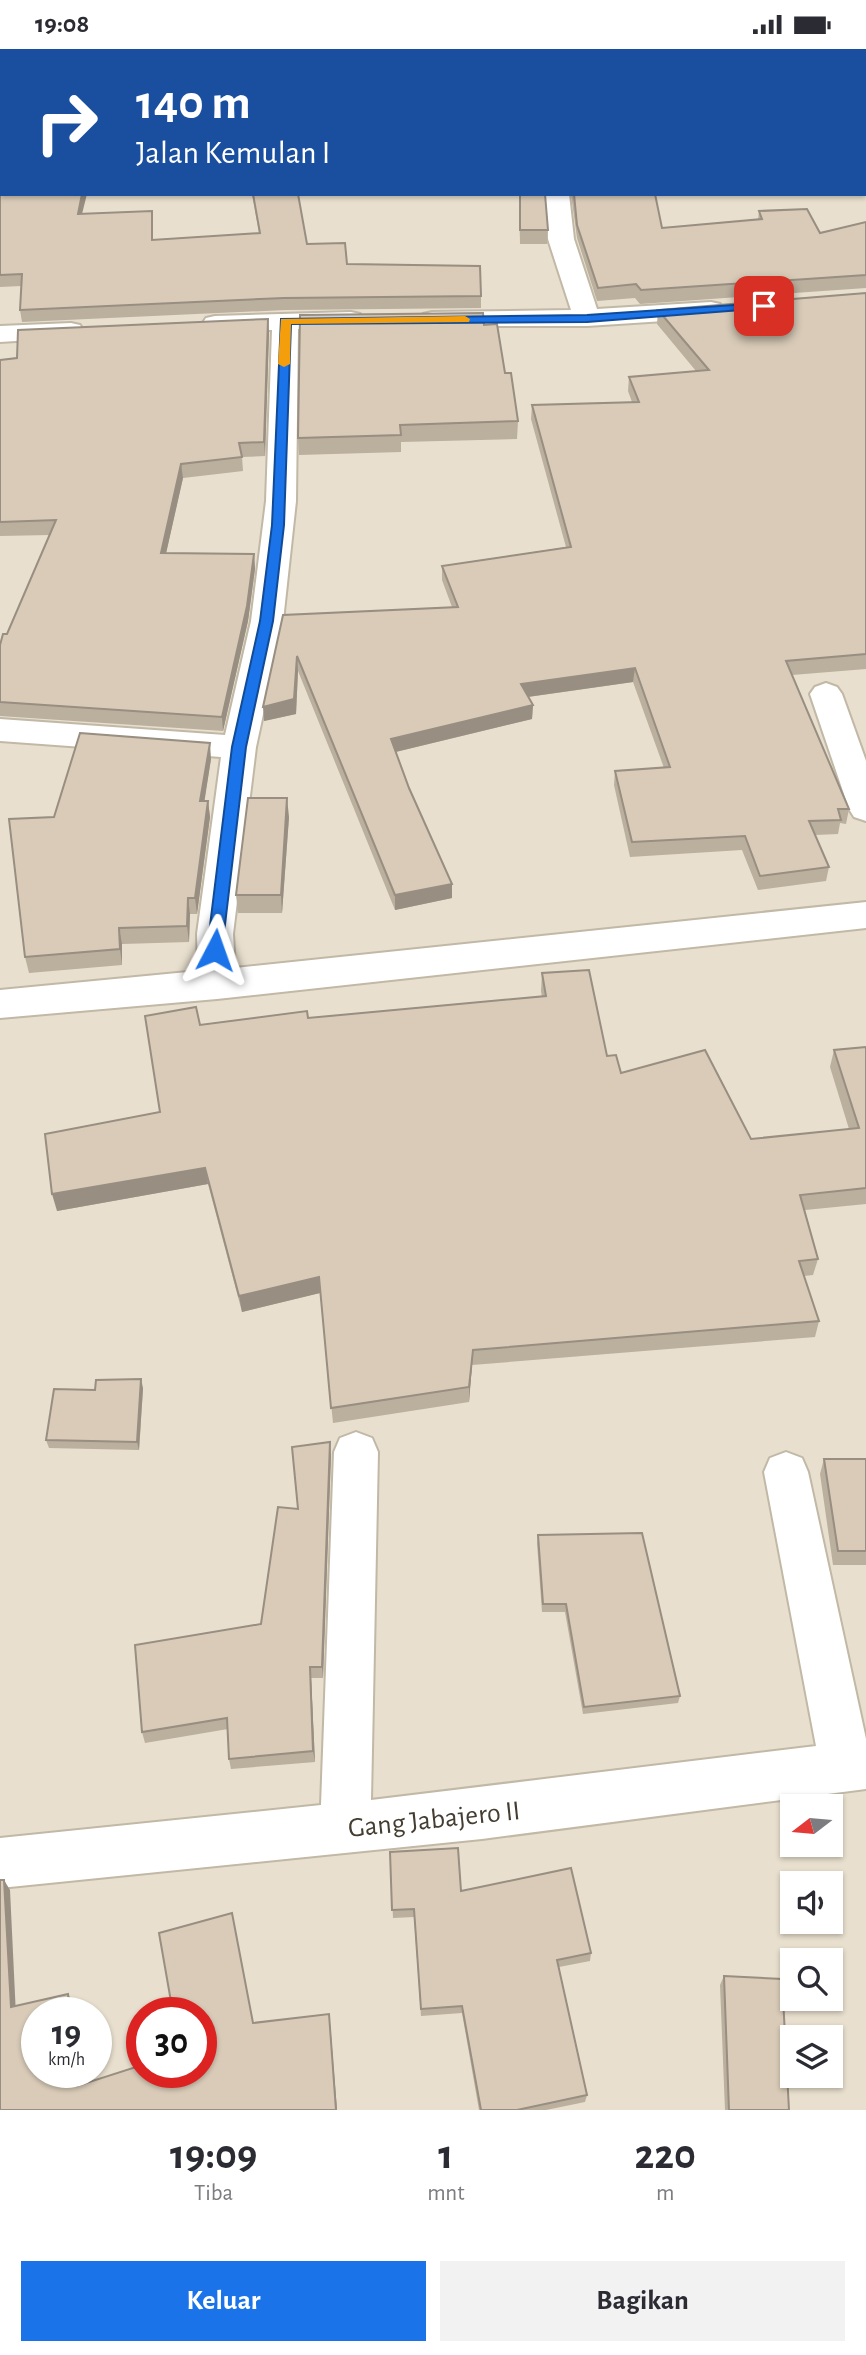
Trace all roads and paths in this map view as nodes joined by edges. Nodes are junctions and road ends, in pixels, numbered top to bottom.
1 (556, 196) edge
2 (733, 308) edge
3 (587, 318) junction
4 (381, 320) edge
5 (408, 320) edge
6 (285, 321) junction
7 (190, 325) edge
8 (95, 330) edge
9 (0, 334) edge
10 (826, 694) dead end
11 (0, 730) edge
12 (239, 747) junction
13 (866, 809) edge
14 (866, 915) edge
15 (217, 985) junction
16 (0, 1004) edge
17 (356, 1452) dead end
18 (786, 1472) dead end
19 (856, 1765) edge
20 (345, 1827) junction
21 (0, 1863) edge

1 - 3 street
2 - 3 street
3 - 5 street
4 - 6 street
6 - 7 street
6 - 12 street
8 - 9 street
10 - 13 street
11 - 12 street
12 - 15 street
14 - 15 street
15 - 16 street
17 - 20 street
18 - 19 street
19 - 20 street, Gang Jabajero II
20 - 21 street, Gang Jabajero II

